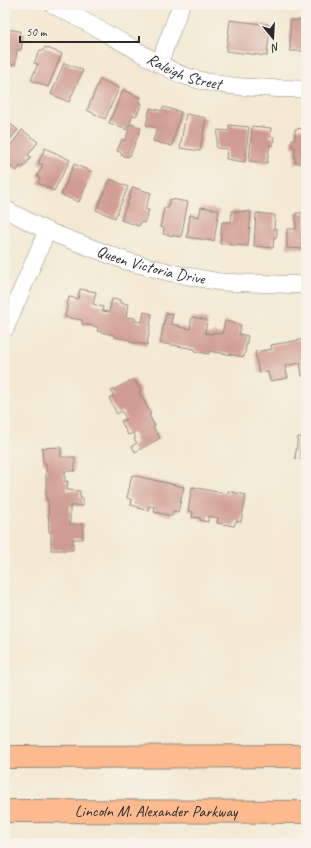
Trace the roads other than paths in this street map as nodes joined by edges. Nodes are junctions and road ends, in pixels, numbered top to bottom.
1 (53, 5) edge
2 (181, 5) edge
3 (160, 64) junction
4 (306, 89) edge
5 (5, 208) edge
6 (47, 231) junction
7 (306, 285) edge
8 (5, 329) edge
9 (306, 756) edge
10 (5, 757) edge
11 (5, 811) edge
12 (306, 812) edge

1 - 3 street, Raleigh Street
2 - 3 street
3 - 4 street, Raleigh Street
5 - 6 street, Queen Victoria Drive
6 - 7 street, Queen Victoria Drive
6 - 8 street
9 - 10 highway
11 - 12 highway, Lincoln M. Alexander Parkway

